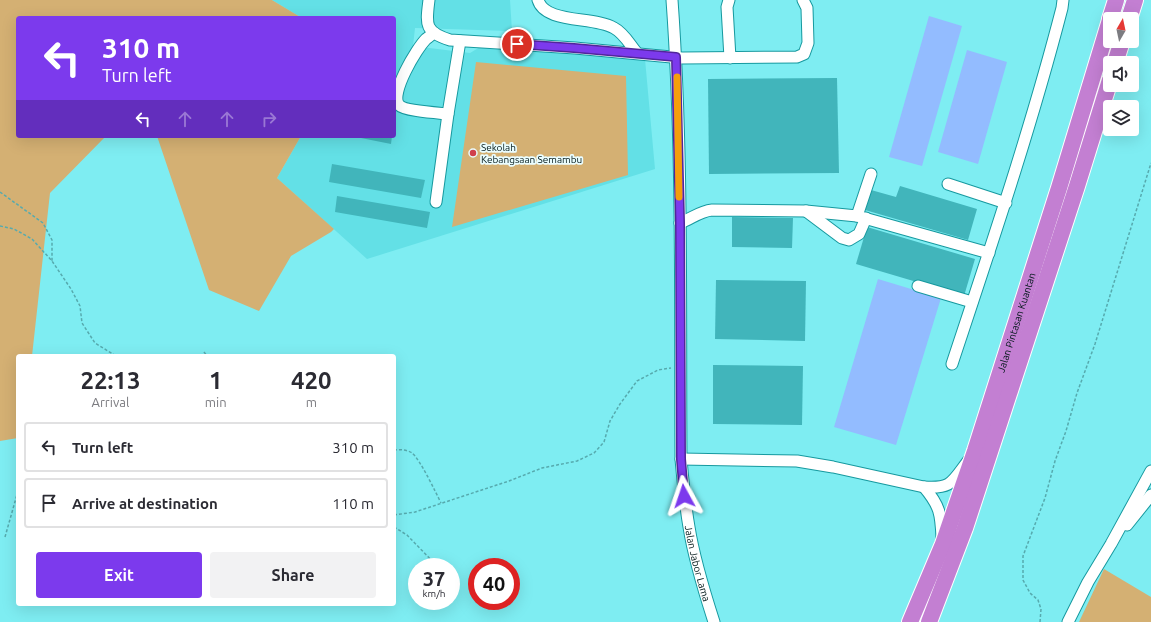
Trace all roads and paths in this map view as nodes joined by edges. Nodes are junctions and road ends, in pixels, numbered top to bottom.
1 (428, 0) edge
2 (538, 0) edge
3 (672, 0) edge
4 (729, 0) edge
5 (803, 0) edge
6 (1063, 0) edge
7 (1116, 0) edge
8 (1135, 0) edge
9 (1112, 12) edge
10 (1131, 12) edge
11 (434, 33) junction
12 (460, 41) junction
13 (1103, 42) edge
14 (637, 53) junction
15 (676, 57) junction
16 (730, 58) junction
17 (396, 70) edge
18 (406, 72) junction
19 (1106, 92) edge
20 (448, 114) junction
21 (1151, 163) edge
22 (871, 174) dead end
23 (948, 184) dead end
24 (0, 192) edge
25 (436, 202) dead end
26 (1006, 203) junction
27 (806, 211) junction
28 (862, 217) junction
29 (680, 223) junction
30 (0, 226) edge
31 (989, 254) junction
32 (52, 261) junction
33 (918, 286) dead end
34 (972, 302) junction
35 (113, 354) edge
36 (952, 364) dead end
37 (681, 366) junction
38 (396, 450) edge
39 (975, 451) junction
40 (681, 459) junction
41 (1151, 471) edge
42 (924, 487) junction
43 (1151, 496) edge
44 (16, 498) edge
45 (441, 503) junction
46 (396, 514) edge
47 (396, 528) edge
48 (5, 537) dead end
49 (943, 544) junction
50 (1111, 544) junction
51 (429, 558) edge
52 (714, 622) edge
53 (910, 622) edge
54 (929, 622) edge
55 (1040, 622) edge
56 (1068, 622) edge

1 - 11 street
2 - 14 street
3 - 15 street, Jalan Jabor Lama
4 - 16 street
5 - 16 street
6 - 26 street
7 - 9 highway, Jalan Pintasan Kuantan
8 - 10 highway
11 - 12 street
11 - 18 street
12 - 14 street
12 - 20 street
13 - 39 highway, Jalan Pintasan Kuantan
14 - 15 street
15 - 16 street
15 - 29 street, Jalan Jabor Lama
17 - 18 street
18 - 20 street
19 - 54 highway, Jalan Pintasan Kuantan
20 - 25 street
21 - 55 path
22 - 28 street
23 - 26 street
24 - 32 path
26 - 31 street
27 - 28 street
27 - 28 street
27 - 29 street
28 - 31 street
29 - 37 street, Jalan Jabor Lama
30 - 32 path
31 - 34 street
32 - 35 path
33 - 34 street
34 - 36 street
37 - 40 street, Jalan Jabor Lama
37 - 45 path
38 - 45 path
39 - 42 street
39 - 49 highway, Jalan Pintasan Kuantan
40 - 42 street
40 - 52 street, Jalan Jabor Lama
41 - 50 street
42 - 49 street
43 - 50 street
44 - 48 path
45 - 46 path
47 - 51 path
49 - 53 highway, Jalan Pintasan Kuantan
50 - 56 street

